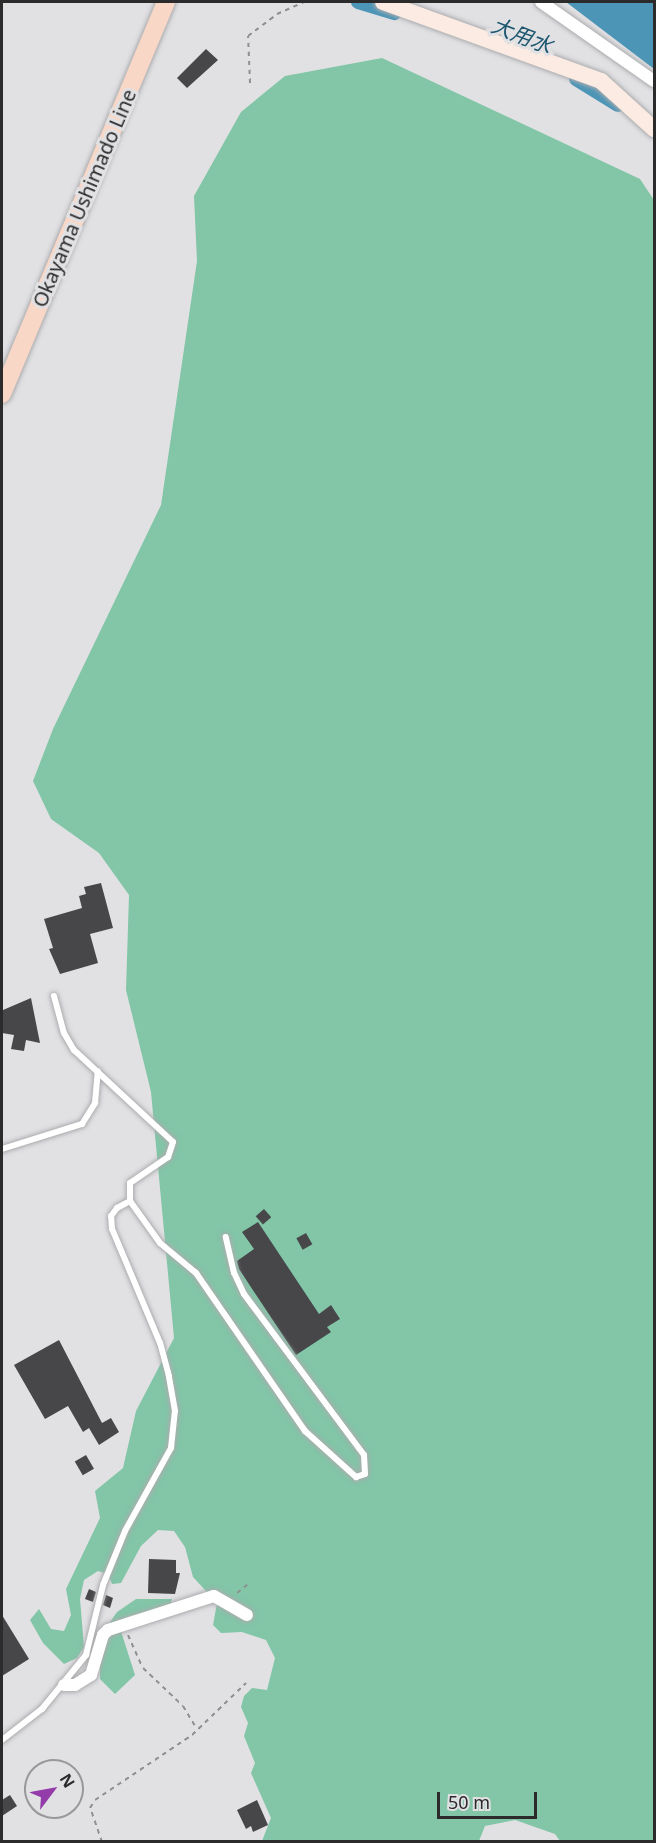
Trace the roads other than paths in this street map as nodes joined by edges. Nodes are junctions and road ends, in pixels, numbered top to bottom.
1 (166, 2) edge
2 (383, 2) edge
3 (541, 2) edge
4 (654, 81) edge
5 (654, 129) edge
6 (2, 394) edge
7 (54, 996) dead end
8 (98, 1071) junction
9 (2, 1149) edge
10 (130, 1201) junction
11 (226, 1237) dead end
12 (247, 1615) dead end
13 (64, 1685) junction
14 (2, 1740) edge

1 - 6 main road, Okayama Ushimado Line
2 - 5 main road
3 - 4 street
7 - 8 lane
8 - 9 lane
8 - 10 lane
10 - 11 lane
10 - 13 lane
12 - 13 street
13 - 14 lane

